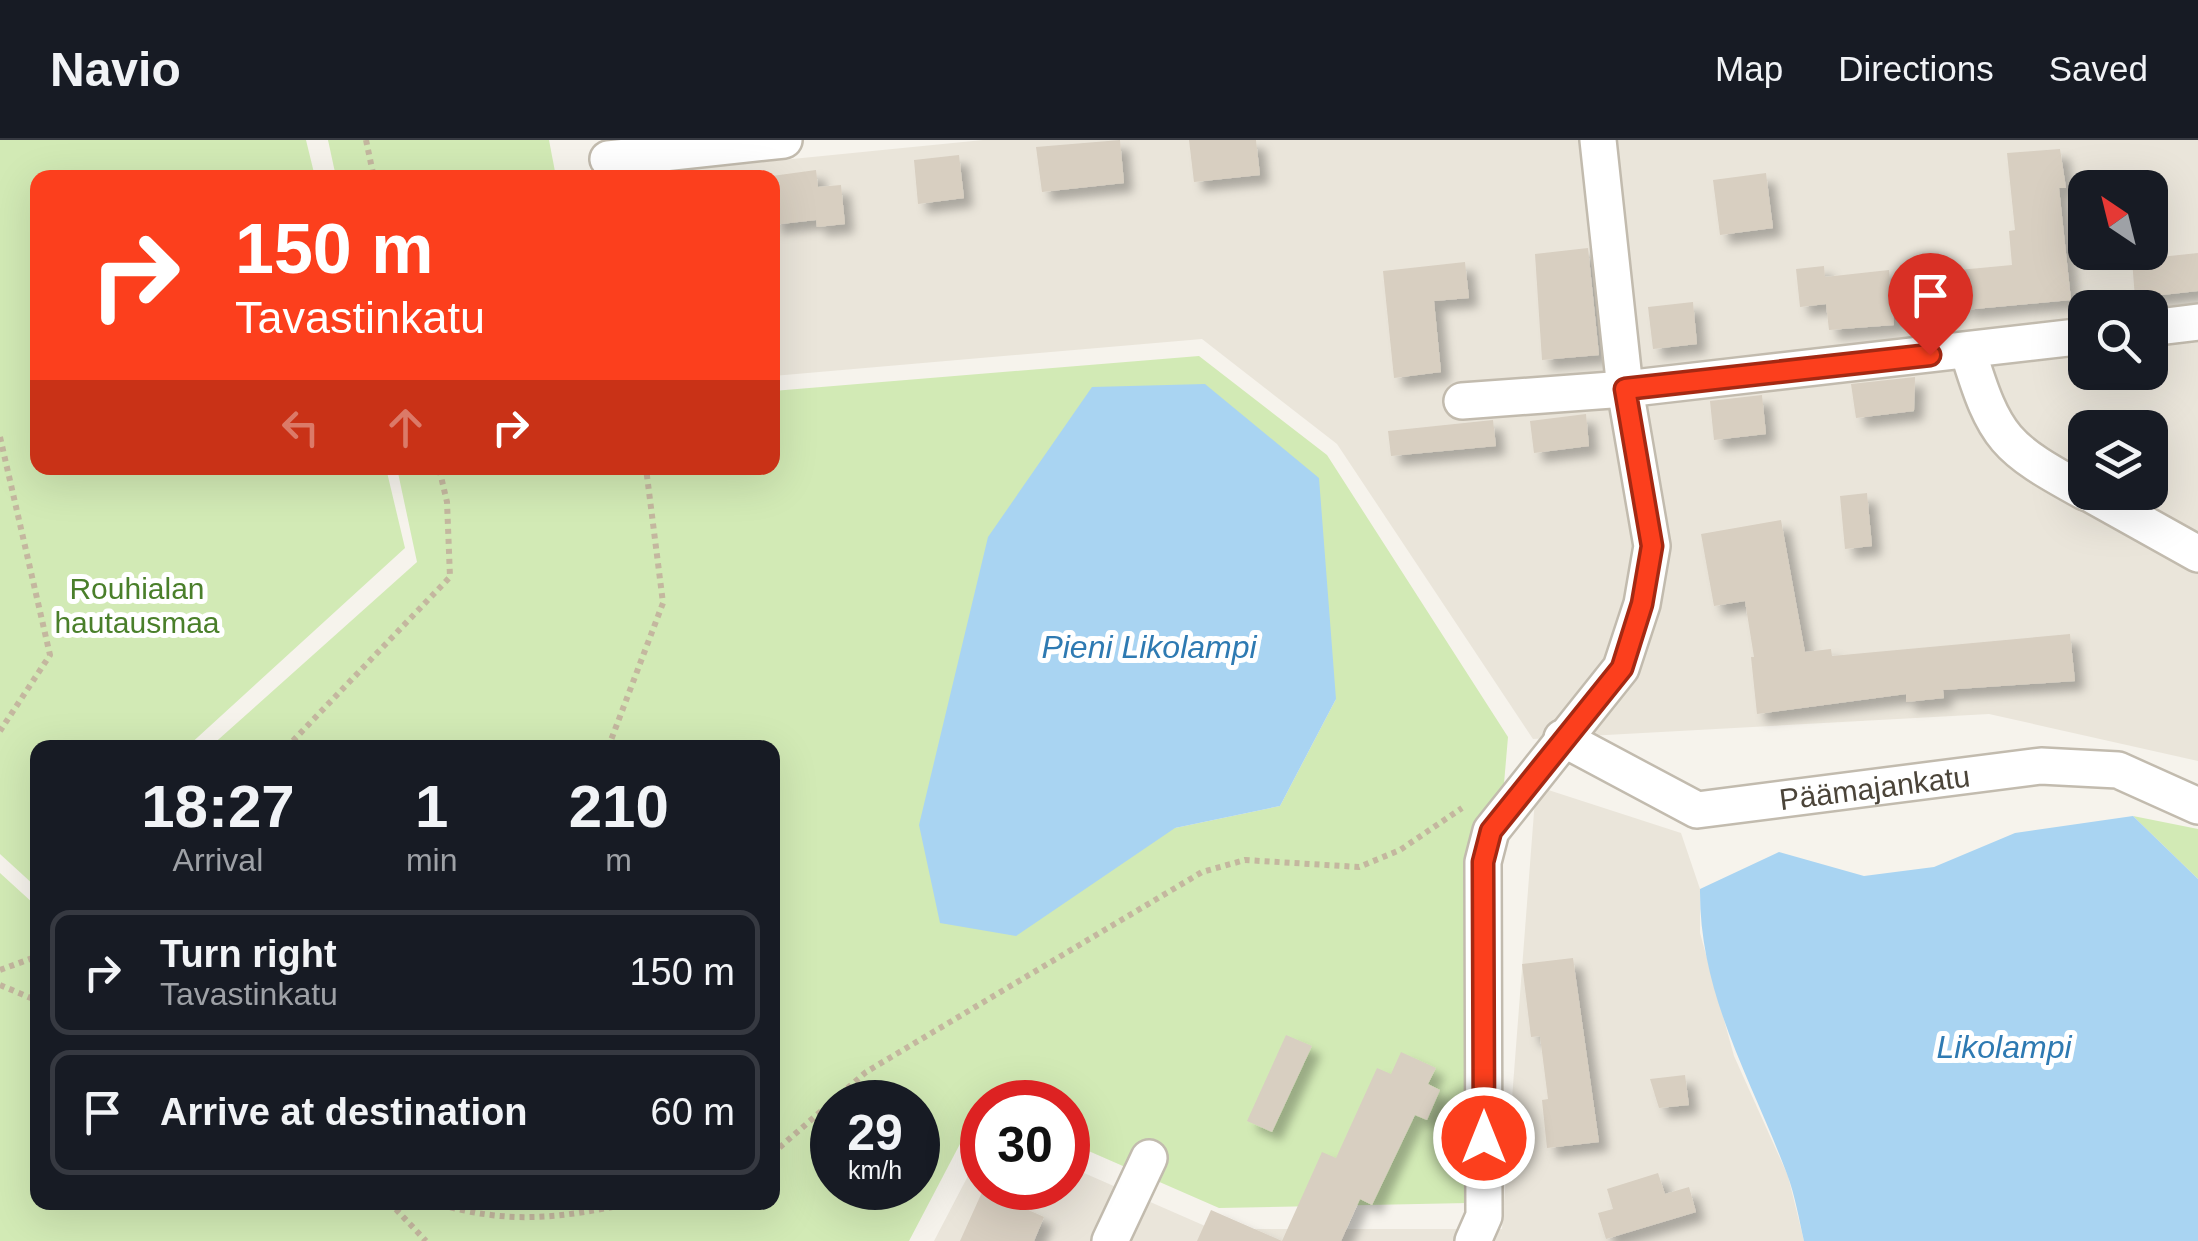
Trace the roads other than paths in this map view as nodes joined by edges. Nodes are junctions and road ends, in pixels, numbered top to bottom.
1 (784, 140) edge
2 (1598, 140) edge
3 (608, 158) dead end
4 (2198, 322) edge
5 (2168, 326) edge
6 (2068, 338) edge
7 (1968, 351) junction
8 (1625, 389) junction
9 (1462, 401) dead end
10 (2068, 482) edge
11 (2119, 510) edge
12 (2198, 554) edge
13 (1562, 738) junction
14 (2198, 806) edge
15 (1149, 1158) dead end
16 (1110, 1241) edge
17 (1473, 1241) edge

1 - 3 street
2 - 8 street
4 - 5 street
6 - 7 street
7 - 8 street
7 - 10 street
8 - 9 street
8 - 13 street
11 - 12 street
13 - 14 street, Päämajankatu
13 - 17 street
15 - 16 street

